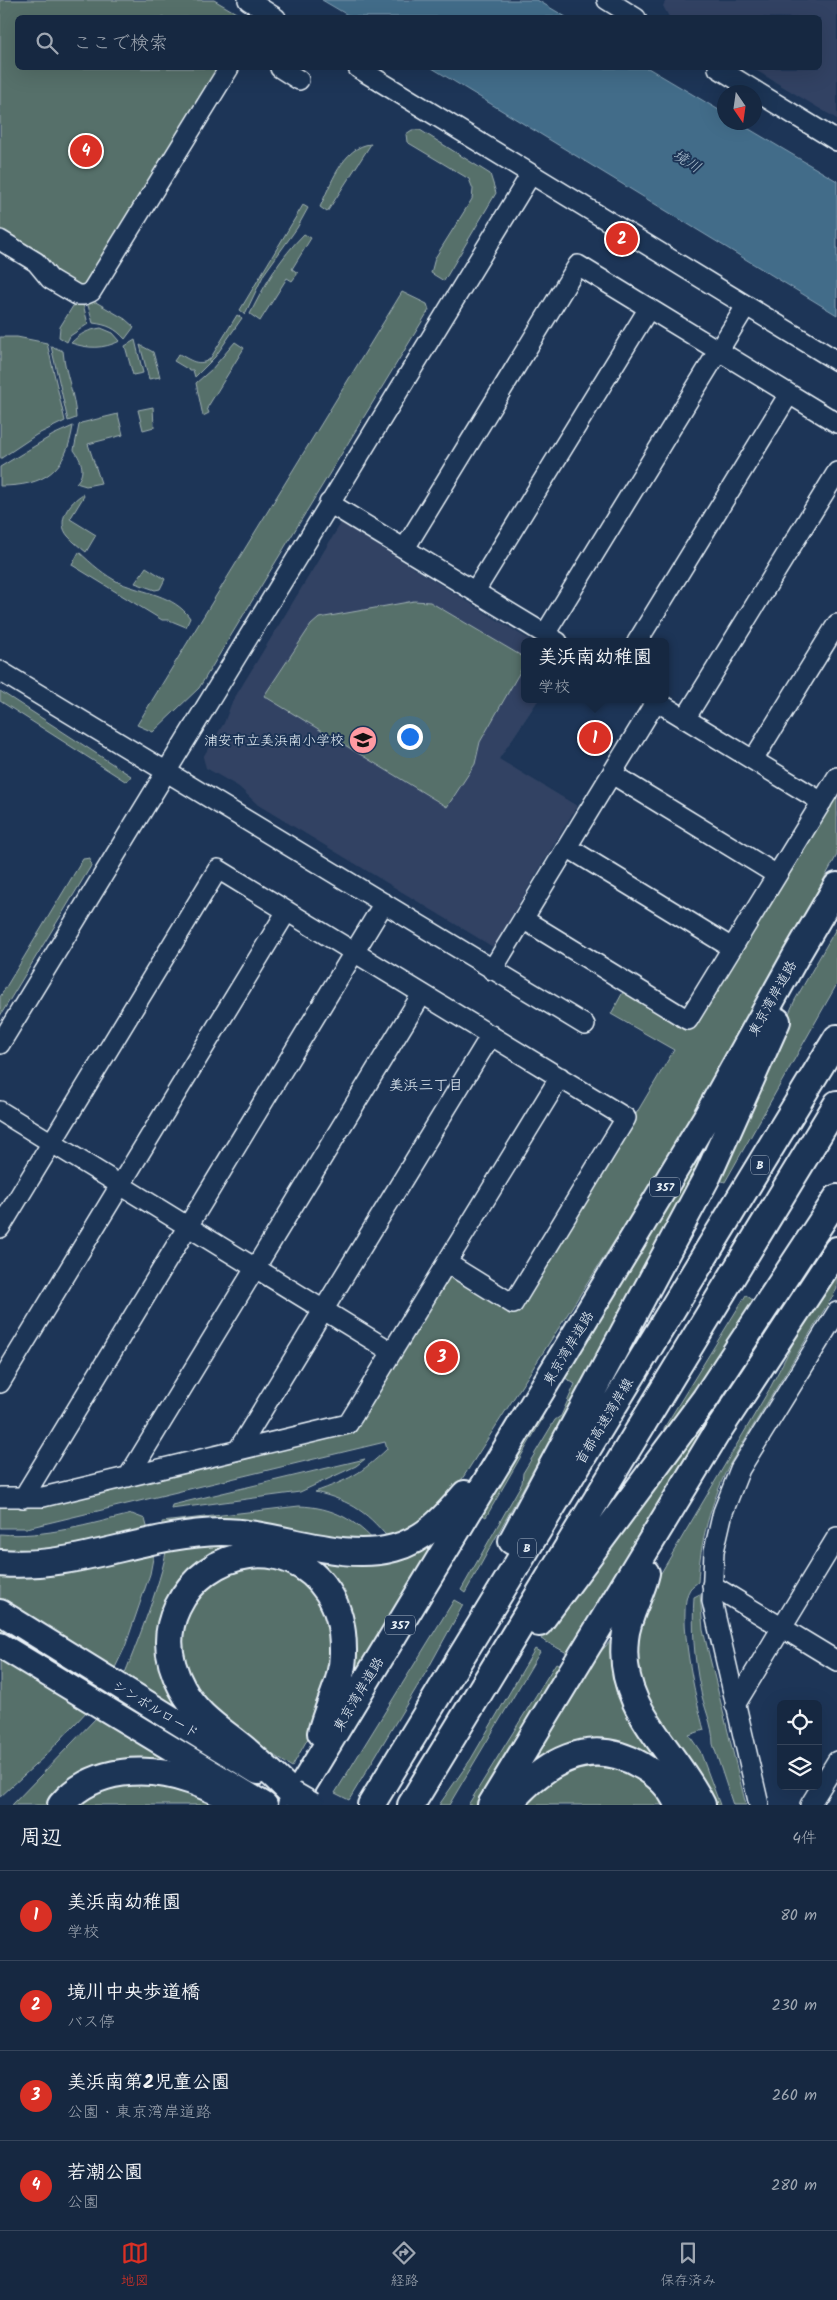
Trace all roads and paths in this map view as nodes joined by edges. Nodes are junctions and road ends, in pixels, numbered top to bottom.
1 (248, 0) edge
2 (607, 0) edge
3 (634, 10) edge
4 (271, 15) edge
5 (227, 70) edge
6 (283, 70) edge
7 (361, 70) edge
8 (721, 70) edge
9 (299, 80) dead end
10 (837, 141) edge
11 (531, 174) junction
12 (0, 240) edge
13 (746, 306) junction
14 (649, 308) junction
15 (718, 351) junction
16 (837, 361) edge
17 (789, 394) junction
18 (837, 424) edge
19 (837, 472) edge
20 (329, 504) junction
21 (404, 548) junction
22 (475, 591) junction
23 (837, 624) edge
24 (552, 638) edge
25 (639, 638) edge
26 (0, 671) edge
27 (653, 703) edge
28 (660, 703) edge
29 (685, 719) junction
30 (753, 760) junction
31 (166, 771) junction
32 (612, 774) junction
33 (837, 777) edge
34 (822, 802) junction
35 (567, 847) junction
36 (777, 875) junction
37 (837, 886) edge
38 (384, 903) junction
39 (287, 911) junction
40 (523, 920) junction
41 (814, 925) junction
42 (732, 948) junction
43 (353, 951) junction
44 (492, 970) junction
45 (422, 994) junction
46 (586, 1026) dead end
47 (491, 1035) junction
48 (837, 1038) edge
49 (0, 1044) edge
50 (560, 1077) junction
51 (837, 1104) edge
52 (0, 1111) edge
53 (51, 1144) junction
54 (120, 1186) junction
55 (837, 1198) edge
56 (188, 1227) junction
57 (0, 1228) edge
58 (837, 1250) edge
59 (446, 1263) junction
60 (255, 1268) junction
61 (324, 1310) junction
62 (837, 1312) edge
63 (392, 1352) junction
64 (0, 1383) edge
65 (509, 1445) junction
66 (238, 1450) junction
67 (128, 1477) junction
68 (0, 1498) edge
69 (23, 1498) junction
70 (837, 1537) edge
71 (653, 1538) junction
72 (0, 1563) edge
73 (712, 1585) junction
74 (0, 1612) edge
75 (782, 1628) junction
76 (0, 1645) edge
77 (837, 1661) edge
78 (433, 1703) junction
79 (734, 1705) junction
80 (450, 1742) junction
81 (837, 1761) edge
82 (312, 1770) junction
83 (67, 1799) edge
84 (299, 1801) edge
85 (248, 1805) edge
86 (265, 1805) edge
87 (371, 1805) edge
88 (411, 1805) edge
89 (491, 1805) edge
90 (508, 1805) edge
91 (678, 1805) edge
92 (702, 1805) edge
93 (758, 1805) edge
94 (810, 1805) edge

1 - 4 street
2 - 3 street
5 - 12 street
6 - 9 street
7 - 11 street
8 - 10 street
11 - 13 street
11 - 20 street
13 - 15 street
13 - 16 street
14 - 15 street
14 - 21 street
14 - 22 street
15 - 17 street
15 - 24 street
17 - 18 street
17 - 25 street
19 - 29 street
20 - 21 street
20 - 31 street
21 - 22 street
22 - 24 street
23 - 30 street
26 - 31 street
27 - 32 street
28 - 29 street
29 - 30 street
30 - 34 street
31 - 38 street
31 - 49 street
32 - 35 street
32 - 36 street
33 - 34 street
34 - 36 street
35 - 40 street
35 - 42 street
36 - 42 street
37 - 41 highway, 東京湾岸道路 / 357
38 - 43 street
38 - 44 street
39 - 43 street
39 - 53 street
39 - 54 street
40 - 42 street
40 - 44 street
41 - 65 highway, 東京湾岸道路 / 357
41 - 78 highway
43 - 45 street
43 - 56 street
44 - 46 street
45 - 47 street
45 - 60 street
47 - 50 street
47 - 61 street
48 - 78 highway, 首都高速湾岸線 / B
50 - 59 street
50 - 59 street
51 - 80 highway
52 - 53 street
53 - 54 street
53 - 57 street
54 - 56 street
54 - 64 street
55 - 80 highway
56 - 60 street
56 - 69 street
58 - 71 highway
59 - 63 street
60 - 61 street
60 - 67 street
61 - 63 street
61 - 66 street
62 - 73 street
63 - 66 street
65 - 72 highway
65 - 82 highway, 東京湾岸道路 / 357
66 - 67 street
67 - 69 street
68 - 69 street
70 - 75 street
71 - 89 highway
71 - 92 highway
73 - 75 street
73 - 79 street
74 - 84 main road, シンボルロード
75 - 77 street
75 - 79 street
76 - 86 main road, シンボルロード
78 - 87 highway, 首都高速湾岸線 / B
79 - 93 street
80 - 88 highway
81 - 94 street
82 - 84 highway, 東京湾岸道路 / 357
82 - 84 highway
83 - 85 highway
90 - 91 highway

